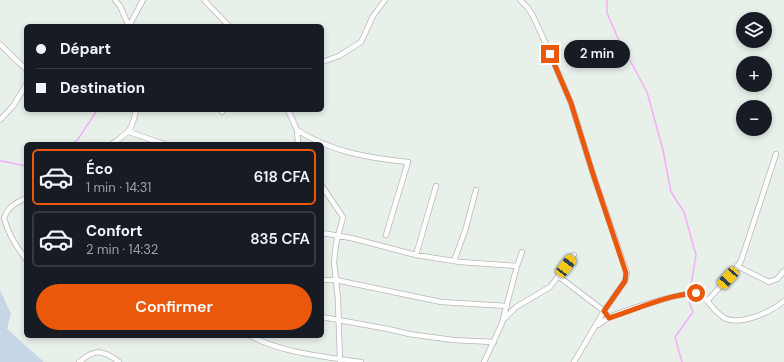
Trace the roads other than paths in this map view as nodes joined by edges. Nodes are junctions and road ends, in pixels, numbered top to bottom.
1 (115, 0) edge
2 (143, 0) edge
3 (204, 0) edge
4 (385, 0) edge
5 (520, 0) edge
6 (128, 24) edge
7 (130, 24) edge
8 (227, 24) edge
9 (0, 44) edge
10 (324, 61) edge
11 (24, 67) edge
12 (24, 88) edge
13 (136, 112) edge
14 (289, 112) edge
15 (0, 120) edge
16 (297, 130) junction
17 (129, 132) junction
18 (115, 142) edge
19 (158, 142) edge
20 (298, 142) edge
21 (322, 142) edge
22 (324, 143) edge
23 (776, 154) dead end
24 (436, 186) dead end
25 (324, 189) edge
26 (476, 190) dead end
27 (24, 199) edge
28 (324, 233) edge
29 (386, 235) dead end
30 (338, 236) junction
31 (522, 252) dead end
32 (416, 255) junction
33 (574, 255) dead end
34 (24, 257) edge
35 (454, 261) junction
36 (517, 266) junction
37 (738, 266) junction
38 (784, 271) edge
39 (558, 276) junction
40 (324, 280) edge
41 (336, 280) junction
42 (708, 300) junction
43 (784, 301) edge
44 (507, 306) junction
45 (604, 311) junction
46 (324, 317) edge
47 (609, 318) junction
48 (338, 319) junction
49 (502, 323) junction
50 (596, 326) junction
51 (256, 338) edge
52 (494, 342) junction
53 (340, 360) edge
54 (79, 362) edge
55 (119, 362) edge
56 (362, 362) edge
57 (484, 362) edge
58 (574, 362) edge

1 - 6 street
2 - 7 street
3 - 8 street
4 - 10 street
5 - 45 street
9 - 11 street
12 - 15 street
13 - 17 street
14 - 16 street
16 - 20 street
16 - 21 street
17 - 18 street
17 - 19 street
22 - 29 street
23 - 37 street
24 - 32 street
25 - 30 street
26 - 35 street
27 - 34 street
28 - 30 street
30 - 32 street
30 - 41 street
31 - 36 street
32 - 35 street
33 - 39 street
35 - 36 street
36 - 44 street
37 - 38 street
37 - 42 street
39 - 45 street
39 - 49 street
40 - 41 street
41 - 44 street
41 - 48 street
42 - 43 street
42 - 47 street
44 - 49 street
45 - 47 street
45 - 50 street
46 - 48 street
47 - 50 street
48 - 52 street
48 - 53 street
49 - 52 street
50 - 58 street
51 - 53 street
52 - 57 street
53 - 56 street
54 - 55 street

